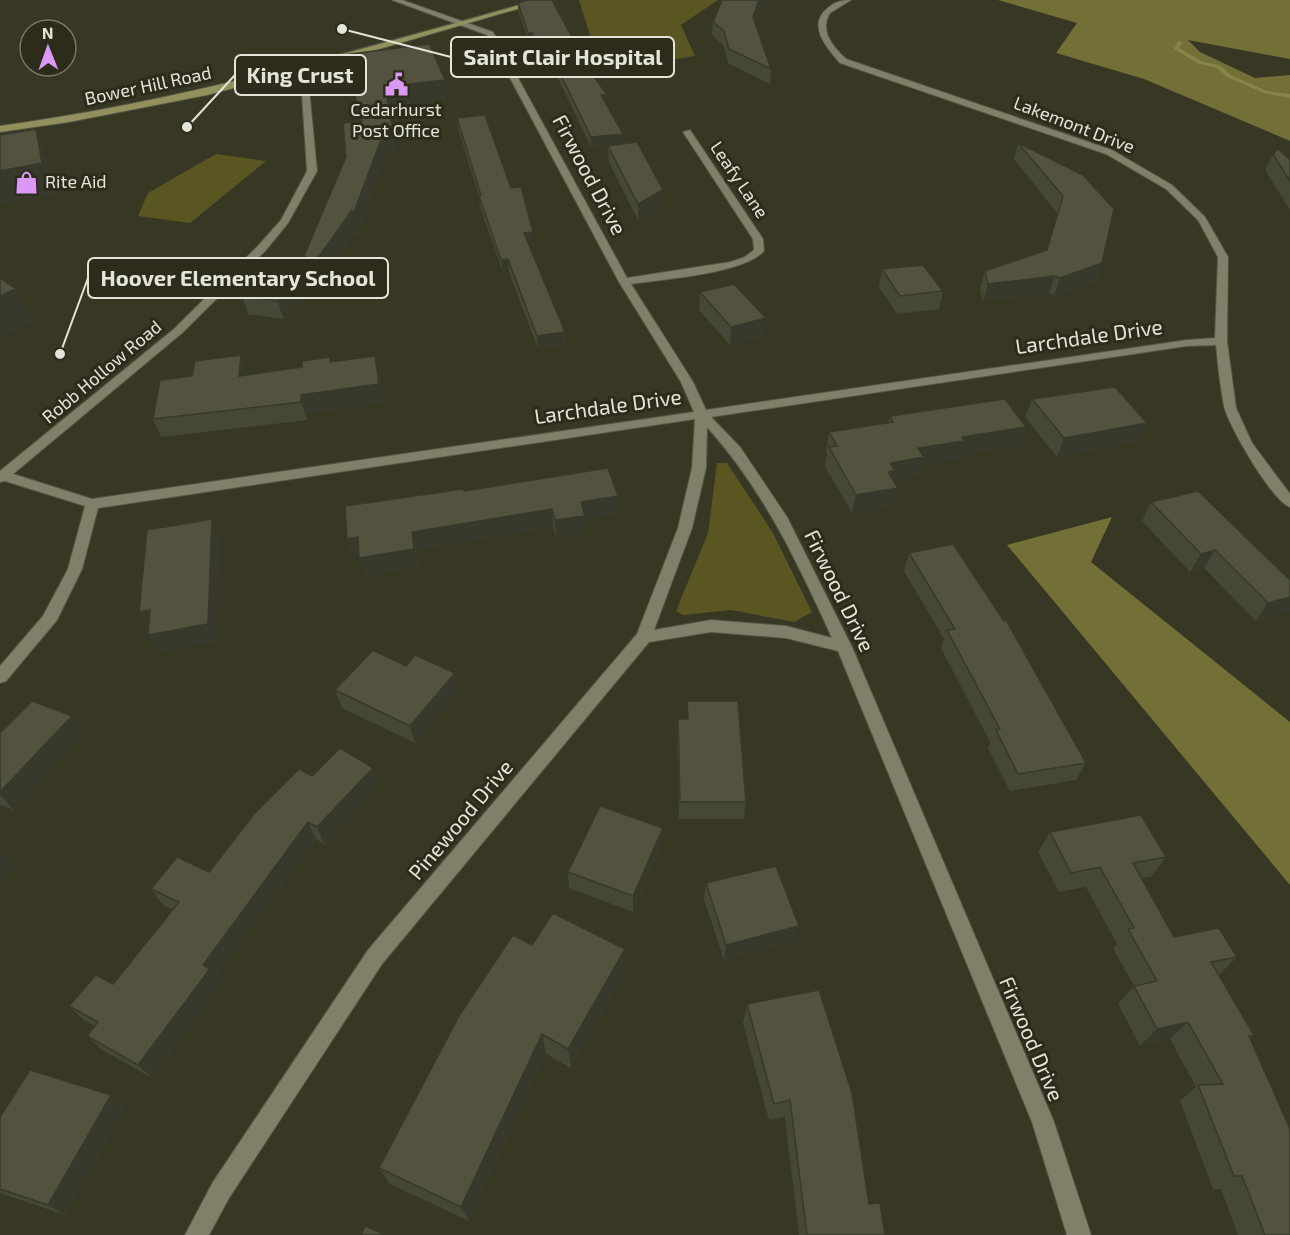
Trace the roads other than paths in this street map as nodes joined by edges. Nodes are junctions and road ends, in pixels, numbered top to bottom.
1 (395, 0) edge
2 (545, 0) edge
3 (848, 0) edge
4 (464, 24) junction
5 (303, 67) junction
6 (0, 129) edge
7 (687, 132) dead end
8 (624, 282) junction
9 (1221, 341) junction
10 (701, 413) junction
11 (2, 477) edge
12 (1290, 502) edge
13 (92, 504) junction
14 (644, 637) junction
15 (844, 646) junction
16 (0, 677) edge
17 (197, 1235) edge
18 (1079, 1235) edge

1 - 4 street, Firwood Drive
2 - 4 main road, Bower Hill Road
3 - 9 street, Lakemont Drive
4 - 5 main road, Bower Hill Road
4 - 8 street, Firwood Drive
5 - 6 main road, Bower Hill Road
5 - 11 street, Robb Hollow Road
7 - 8 street, Leafy Lane
8 - 10 street, Firwood Drive
9 - 10 street, Larchdale Drive
9 - 12 street, Lakemont Drive
10 - 13 street, Larchdale Drive
10 - 14 street, Pinewood Drive
10 - 15 street, Firwood Drive
11 - 13 street, Larchdale Drive
13 - 16 street
14 - 15 street
14 - 17 street, Pinewood Drive
15 - 18 street, Firwood Drive

